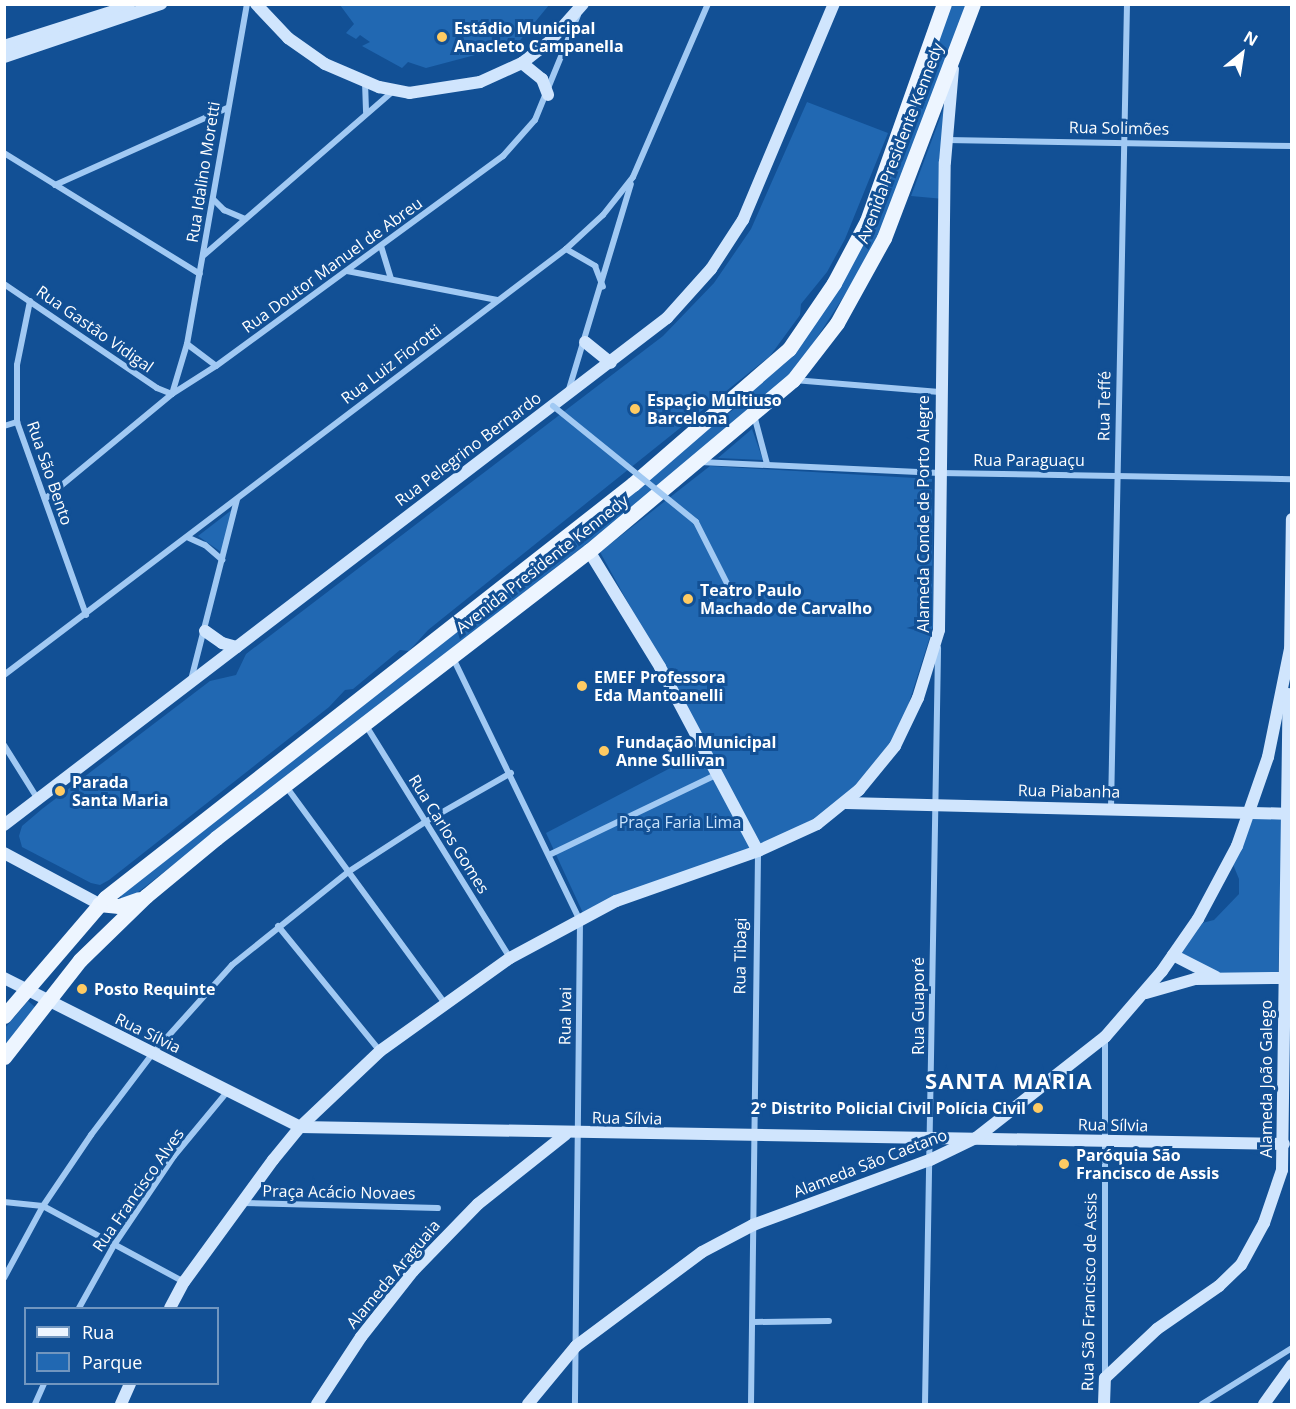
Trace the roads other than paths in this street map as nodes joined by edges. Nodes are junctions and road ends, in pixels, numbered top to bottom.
1 (161, 4) edge
2 (248, 4) edge
3 (256, 4) edge
4 (708, 4) edge
5 (834, 4) edge
6 (944, 4) edge
7 (1127, 4) edge
8 (134, 7) edge
9 (582, 7) edge
10 (972, 8) edge
11 (4, 46) edge
12 (954, 53) junction
13 (4, 57) edge
14 (522, 63) junction
15 (365, 82) junction
16 (393, 91) junction
17 (548, 95) junction
18 (227, 108) junction
19 (366, 112) junction
20 (946, 140) junction
21 (1123, 141) junction
22 (1292, 146) edge
23 (4, 153) edge
24 (633, 177) junction
25 (55, 185) junction
26 (213, 199) junction
27 (245, 219) junction
28 (381, 246) junction
29 (566, 249) junction
30 (204, 256) junction
31 (347, 271) junction
32 (200, 274) junction
33 (391, 279) junction
34 (4, 284) edge
35 (603, 288) junction
36 (497, 300) junction
37 (30, 301) junction
38 (585, 342) junction
39 (187, 344) junction
40 (611, 363) junction
41 (216, 366) junction
42 (793, 380) junction
43 (940, 392) junction
44 (172, 394) junction
45 (567, 395) junction
46 (739, 395) junction
47 (553, 405) junction
48 (754, 415) junction
49 (17, 422) junction
50 (4, 426) edge
51 (690, 436) junction
52 (700, 462) junction
53 (766, 464) junction
54 (940, 472) junction
55 (1116, 474) junction
56 (1292, 479) edge
57 (237, 498) junction
58 (45, 500) junction
59 (1292, 519) edge
60 (189, 538) junction
61 (590, 551) junction
62 (222, 560) junction
63 (741, 611) dead end
64 (86, 615) junction
65 (205, 631) junction
66 (938, 644) junction
67 (236, 647) junction
68 (1290, 649) edge
69 (452, 657) junction
70 (4, 675) edge
71 (191, 680) junction
72 (365, 723) junction
73 (4, 745) edge
74 (511, 773) junction
75 (718, 774) junction
76 (285, 785) junction
77 (39, 801) junction
78 (846, 803) junction
79 (933, 806) junction
80 (1111, 808) junction
81 (1251, 813) junction
82 (1289, 815) edge
83 (425, 822) junction
84 (4, 825) edge
85 (758, 851) junction
86 (4, 853) edge
87 (551, 854) junction
88 (348, 872) junction
89 (146, 896) junction
90 (99, 903) junction
91 (580, 921) junction
92 (278, 926) junction
93 (97, 941) junction
94 (1288, 945) edge
95 (1173, 955) junction
96 (510, 958) junction
97 (4, 978) edge
98 (1217, 978) junction
99 (1287, 982) edge
100 (61, 984) junction
101 (25, 990) junction
102 (1142, 994) junction
103 (444, 1002) junction
104 (48, 1003) junction
105 (4, 1016) edge
106 (1106, 1036) junction
107 (380, 1051) junction
108 (153, 1053) junction
109 (4, 1058) edge
110 (227, 1092) junction
111 (300, 1127) junction
112 (571, 1134) junction
113 (754, 1135) junction
114 (931, 1136) junction
115 (976, 1138) junction
116 (1107, 1142) junction
117 (1284, 1144) junction
118 (930, 1160) junction
119 (4, 1202) edge
120 (240, 1203) junction
121 (43, 1206) junction
122 (438, 1208) dead end
123 (753, 1225) junction
124 (114, 1245) junction
125 (4, 1278) edge
126 (184, 1282) junction
127 (80, 1307) edge
128 (171, 1307) edge
129 (829, 1321) dead end
130 (754, 1322) junction
131 (576, 1346) junction
132 (1292, 1348) edge
133 (1292, 1365) edge
134 (1105, 1378) junction
135 (43, 1385) edge
136 (129, 1385) edge
137 (35, 1404) edge
138 (121, 1404) edge
139 (317, 1404) edge
140 (528, 1404) edge
141 (575, 1404) edge
142 (751, 1404) edge
143 (925, 1404) edge
144 (1104, 1404) edge
145 (1202, 1404) edge
146 (1264, 1404) edge

1 - 8 street
2 - 18 street, Rua Idalino Moretti
3 - 15 street
4 - 24 street, Rua Luiz Fiorotti
5 - 40 street, Rua Pelegrino Bernardo
6 - 46 main road, Avenida Presidente Kennedy
7 - 21 street, Rua Teffé
8 - 11 street
8 - 13 street
9 - 14 street
9 - 17 street, Rua Doutor Manuel de Abreu
10 - 12 main road, Avenida Presidente Kennedy
12 - 20 street, Alameda Conde de Porto Alegre
12 - 42 main road, Avenida Presidente Kennedy
14 - 16 street
14 - 17 street
15 - 16 street
15 - 19 street
16 - 19 street
17 - 28 street, Rua Doutor Manuel de Abreu
18 - 25 street
18 - 26 street, Rua Idalino Moretti
19 - 27 street
20 - 21 street, Rua Solimões
20 - 43 street, Alameda Conde de Porto Alegre
21 - 22 street, Rua Solimões
21 - 55 street, Rua Teffé
23 - 25 street
24 - 29 street, Rua Luiz Fiorotti
24 - 35 street
25 - 32 street
26 - 27 street
26 - 30 street, Rua Idalino Moretti
27 - 30 street
28 - 31 street, Rua Doutor Manuel de Abreu
28 - 33 street
29 - 35 street
29 - 36 street, Rua Luiz Fiorotti
30 - 32 street, Rua Idalino Moretti
31 - 33 street
31 - 41 street, Rua Doutor Manuel de Abreu
32 - 39 street, Rua Idalino Moretti
33 - 36 street
34 - 37 street, Rua Gastão Vidigal
35 - 38 street
36 - 57 street, Rua Luiz Fiorotti
37 - 44 street, Rua Gastão Vidigal
37 - 49 street, Rua São Bento
38 - 40 street
38 - 45 street
39 - 41 street
39 - 44 street, Rua Idalino Moretti
40 - 45 street, Rua Pelegrino Bernardo
41 - 44 street, Rua Doutor Manuel de Abreu
42 - 43 street
42 - 48 main road, Avenida Presidente Kennedy
43 - 54 street, Alameda Conde de Porto Alegre
44 - 58 street, Rua Doutor Manuel de Abreu
45 - 47 street, Rua Pelegrino Bernardo
46 - 48 main road
46 - 51 main road, Avenida Presidente Kennedy
47 - 63 street, bridge
47 - 67 street, Rua Pelegrino Bernardo
48 - 52 main road, Avenida Presidente Kennedy
48 - 53 street
49 - 50 street
49 - 58 street, Rua São Bento
51 - 52 main road
51 - 90 main road, Avenida Presidente Kennedy
52 - 53 street, Rua Paraguaçu
52 - 61 main road, Avenida Presidente Kennedy
53 - 54 street, Rua Paraguaçu
54 - 55 street, Rua Paraguaçu
54 - 66 street, Alameda Conde de Porto Alegre
55 - 56 street, Rua Paraguaçu
55 - 80 street, Rua Teffé
57 - 60 street, Rua Luiz Fiorotti
57 - 62 street
58 - 64 street, Rua São Bento
59 - 68 street, Alameda São Caetano
60 - 62 street
60 - 64 street, Rua Luiz Fiorotti
61 - 69 main road, Avenida Presidente Kennedy
61 - 75 street, Rua Tibagi
62 - 65 street
64 - 70 street, Rua Luiz Fiorotti
65 - 67 street
65 - 71 street
66 - 78 street, Alameda Conde de Porto Alegre
66 - 79 street, Rua Guaporé
67 - 71 street, Rua Pelegrino Bernardo
68 - 81 street, Alameda São Caetano
68 - 82 street, Alameda São Caetano
69 - 72 main road, Avenida Presidente Kennedy
69 - 74 street, Rua Ivai
71 - 77 street, Rua Pelegrino Bernardo
72 - 76 main road, Avenida Presidente Kennedy
72 - 83 street, Rua Carlos Gomes
73 - 77 street
74 - 83 street
74 - 87 street, Rua Ivai
75 - 85 street, Rua Tibagi
75 - 87 street
76 - 88 street
76 - 89 main road, Avenida Presidente Kennedy
77 - 84 street, Rua Pelegrino Bernardo
78 - 79 street, Rua Piabanha
78 - 85 street, Alameda Conde de Porto Alegre
79 - 80 street, Rua Piabanha
79 - 114 street, Rua Guaporé
80 - 81 street, Rua Piabanha
81 - 82 street, Rua Piabanha
81 - 95 street, Alameda São Caetano
82 - 94 street, Alameda João Galego
83 - 88 street
83 - 96 street, Rua Carlos Gomes
85 - 91 street, Alameda Conde de Porto Alegre
85 - 113 street, Rua Tibagi
86 - 90 street
87 - 91 street, Rua Ivai
88 - 92 street
88 - 103 street
89 - 90 main road
89 - 93 main road, Avenida Presidente Kennedy
90 - 93 main road
90 - 101 main road, Avenida Presidente Kennedy
91 - 96 street, Alameda Conde de Porto Alegre
91 - 112 street, Rua Ivai
92 - 107 street
92 - 108 street
93 - 100 main road, Avenida Presidente Kennedy
94 - 99 street, Alameda João Galego
95 - 98 street
95 - 102 street, Alameda São Caetano
96 - 103 street, Alameda Conde de Porto Alegre
97 - 101 street, Rua Sílvia
98 - 99 street
98 - 102 street
99 - 117 street, Alameda João Galego
100 - 101 main road
100 - 104 main road, Avenida Presidente Kennedy
101 - 104 street, Rua Sílvia
101 - 105 main road, Avenida Presidente Kennedy
102 - 106 street, Alameda São Caetano
103 - 107 street, Alameda Conde de Porto Alegre
104 - 108 street, Rua Sílvia
104 - 109 main road, Avenida Presidente Kennedy
106 - 115 street, Alameda São Caetano
106 - 116 street, Rua São Francisco de Assis
107 - 111 street, Alameda Conde de Porto Alegre
108 - 110 street, Rua Sílvia
108 - 121 street
110 - 111 street, Rua Sílvia
110 - 124 street, Rua Francisco Alves
111 - 112 street, Rua Sílvia
111 - 120 street, Alameda Conde de Porto Alegre
112 - 113 street, Rua Sílvia
112 - 131 street, Rua Ivai
112 - 139 street, Alameda Araguaia
113 - 114 street, Rua Sílvia
113 - 123 street, Rua Tibagi
114 - 115 street, Rua Sílvia
114 - 118 street, Rua Guaporé
115 - 116 street, Rua Sílvia
115 - 118 street, Alameda São Caetano
116 - 117 street, Rua Sílvia
116 - 134 street, Rua São Francisco de Assis
117 - 134 street, Alameda João Galego
118 - 123 street, Alameda São Caetano
118 - 143 street, Rua Guaporé
119 - 121 street
120 - 122 street, Praça Acácio Novaes
120 - 126 street, Alameda Conde de Porto Alegre
121 - 124 street
121 - 125 street
123 - 130 street, Rua Tibagi
123 - 131 street, Alameda São Caetano
124 - 126 street
124 - 127 street, Rua Francisco Alves
126 - 128 street, Alameda Conde de Porto Alegre
129 - 130 street
130 - 142 street, Rua Tibagi
131 - 140 street, Alameda São Caetano
131 - 141 street, Rua Ivai
132 - 145 street
133 - 146 street
134 - 144 street, Rua São Francisco de Assis
135 - 137 street
136 - 138 street

